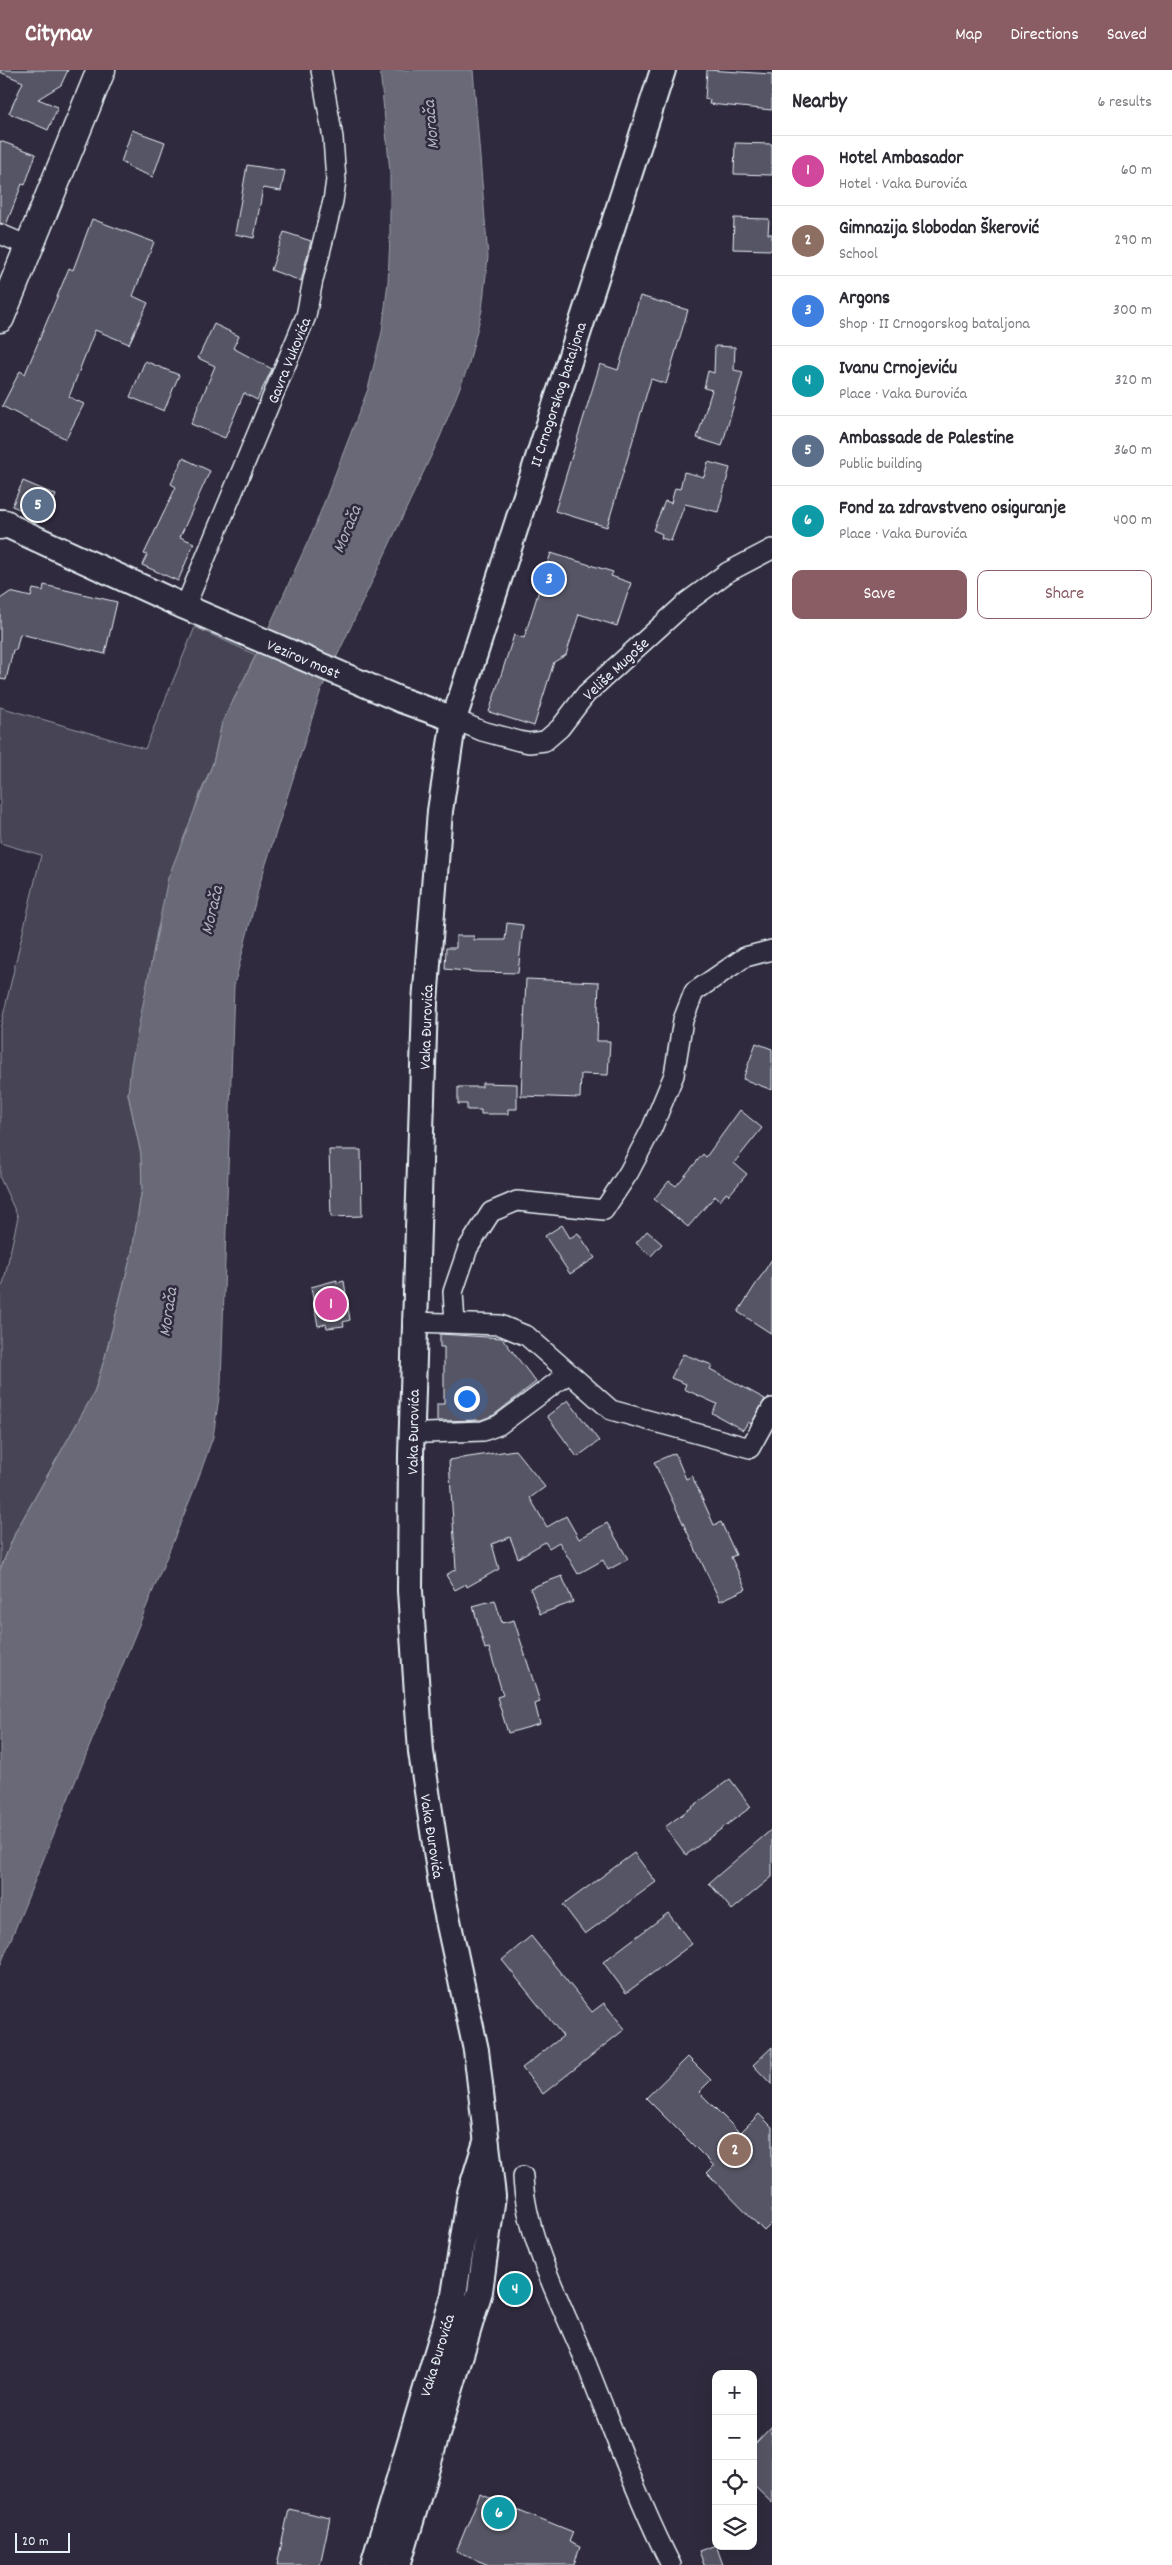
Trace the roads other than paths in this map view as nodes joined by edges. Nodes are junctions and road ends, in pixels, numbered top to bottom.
1 (101, 70) edge
2 (321, 70) edge
3 (663, 70) edge
4 (0, 234) edge
5 (28, 246) junction
6 (0, 318) edge
7 (2, 524) edge
8 (772, 549) edge
9 (192, 610) junction
10 (454, 718) junction
11 (772, 950) edge
12 (415, 1322) junction
13 (455, 1323) junction
14 (569, 1372) junction
15 (772, 1408) edge
16 (427, 1433) dead end
17 (486, 2141) junction
18 (523, 2176) dead end
19 (668, 2561) edge
20 (373, 2565) edge
21 (398, 2565) edge

1 - 5 main road
2 - 9 street, Gavra Vukovića
3 - 10 street, II Crnogorskog bataljona
4 - 5 street
5 - 6 main road
7 - 9 street, Vezirov most
8 - 10 street, Veliše Mugoše
9 - 10 street, Vezirov most
10 - 12 street, Vaka Đurovića
11 - 13 street
12 - 13 street
12 - 17 street, Vaka Đurovića
13 - 14 street
14 - 15 street
14 - 16 street
17 - 20 street, Vaka Đurovića
17 - 21 street, Vaka Đurovića
18 - 19 street

